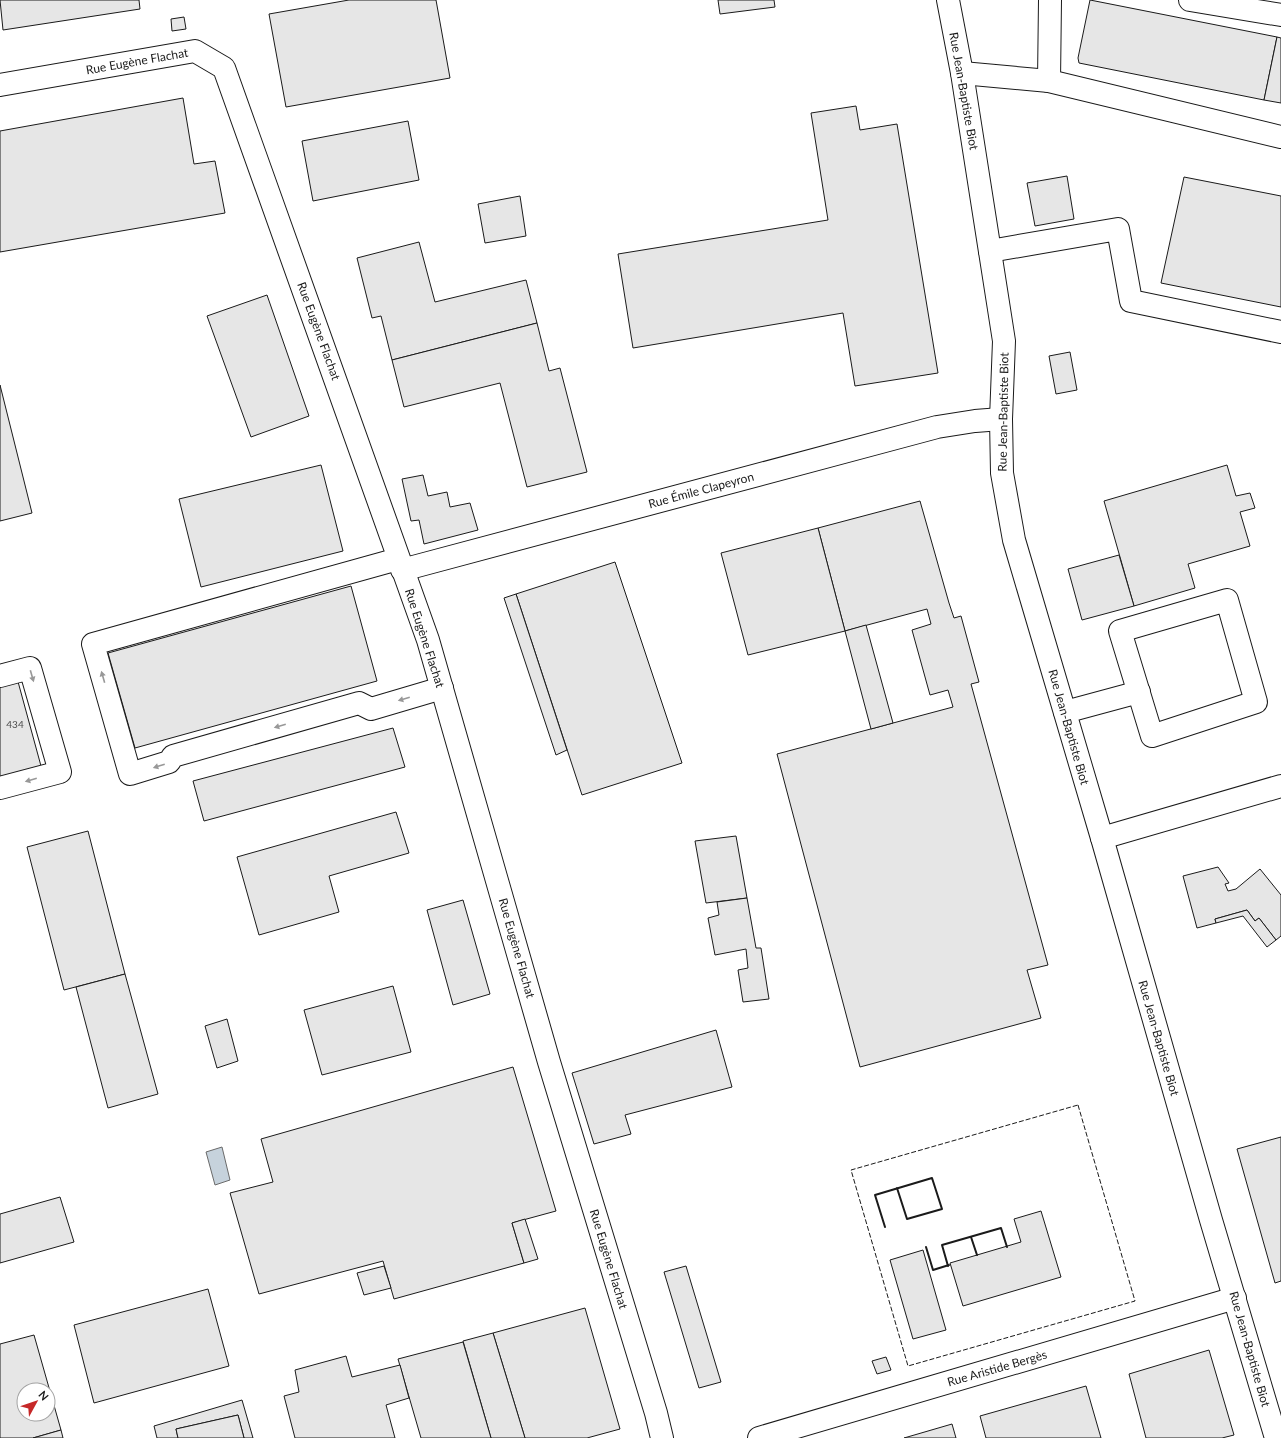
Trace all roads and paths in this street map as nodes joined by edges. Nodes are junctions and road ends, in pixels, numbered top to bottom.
1 (948, 0) edge
2 (1050, 0) edge
3 (1190, 0) edge
4 (1281, 15) edge
5 (962, 73) junction
6 (1049, 81) junction
7 (0, 85) edge
8 (1281, 137) edge
9 (990, 251) junction
10 (1281, 332) edge
11 (1001, 419) junction
12 (400, 564) junction
13 (0, 676) edge
14 (442, 688) junction
15 (1139, 692) junction
16 (1065, 712) junction
17 (1281, 786) edge
18 (0, 788) edge
19 (1102, 838) junction
20 (1235, 1298) junction
21 (662, 1438) edge
22 (759, 1438) edge
23 (1276, 1438) edge

1 - 5 street, Rue Jean-Baptiste Biot
2 - 6 street
3 - 4 street
5 - 6 street
5 - 9 street, Rue Jean-Baptiste Biot
6 - 8 street
7 - 12 street, Rue Eugène Flachat
9 - 10 street
9 - 11 street, Rue Jean-Baptiste Biot
11 - 12 street, Rue Émile Clapeyron
11 - 16 street, Rue Jean-Baptiste Biot
12 - 14 street, Rue Eugène Flachat
14 -> 12 street, Rue Émile Clapeyron
13 -> 18 street
14 - 21 street, Rue Eugène Flachat
15 - 15 street
15 - 16 street
16 - 19 street, Rue Jean-Baptiste Biot
17 - 19 street
19 - 20 street, Rue Jean-Baptiste Biot
20 - 22 street, Rue Aristide Bergès
20 - 23 street, Rue Jean-Baptiste Biot

